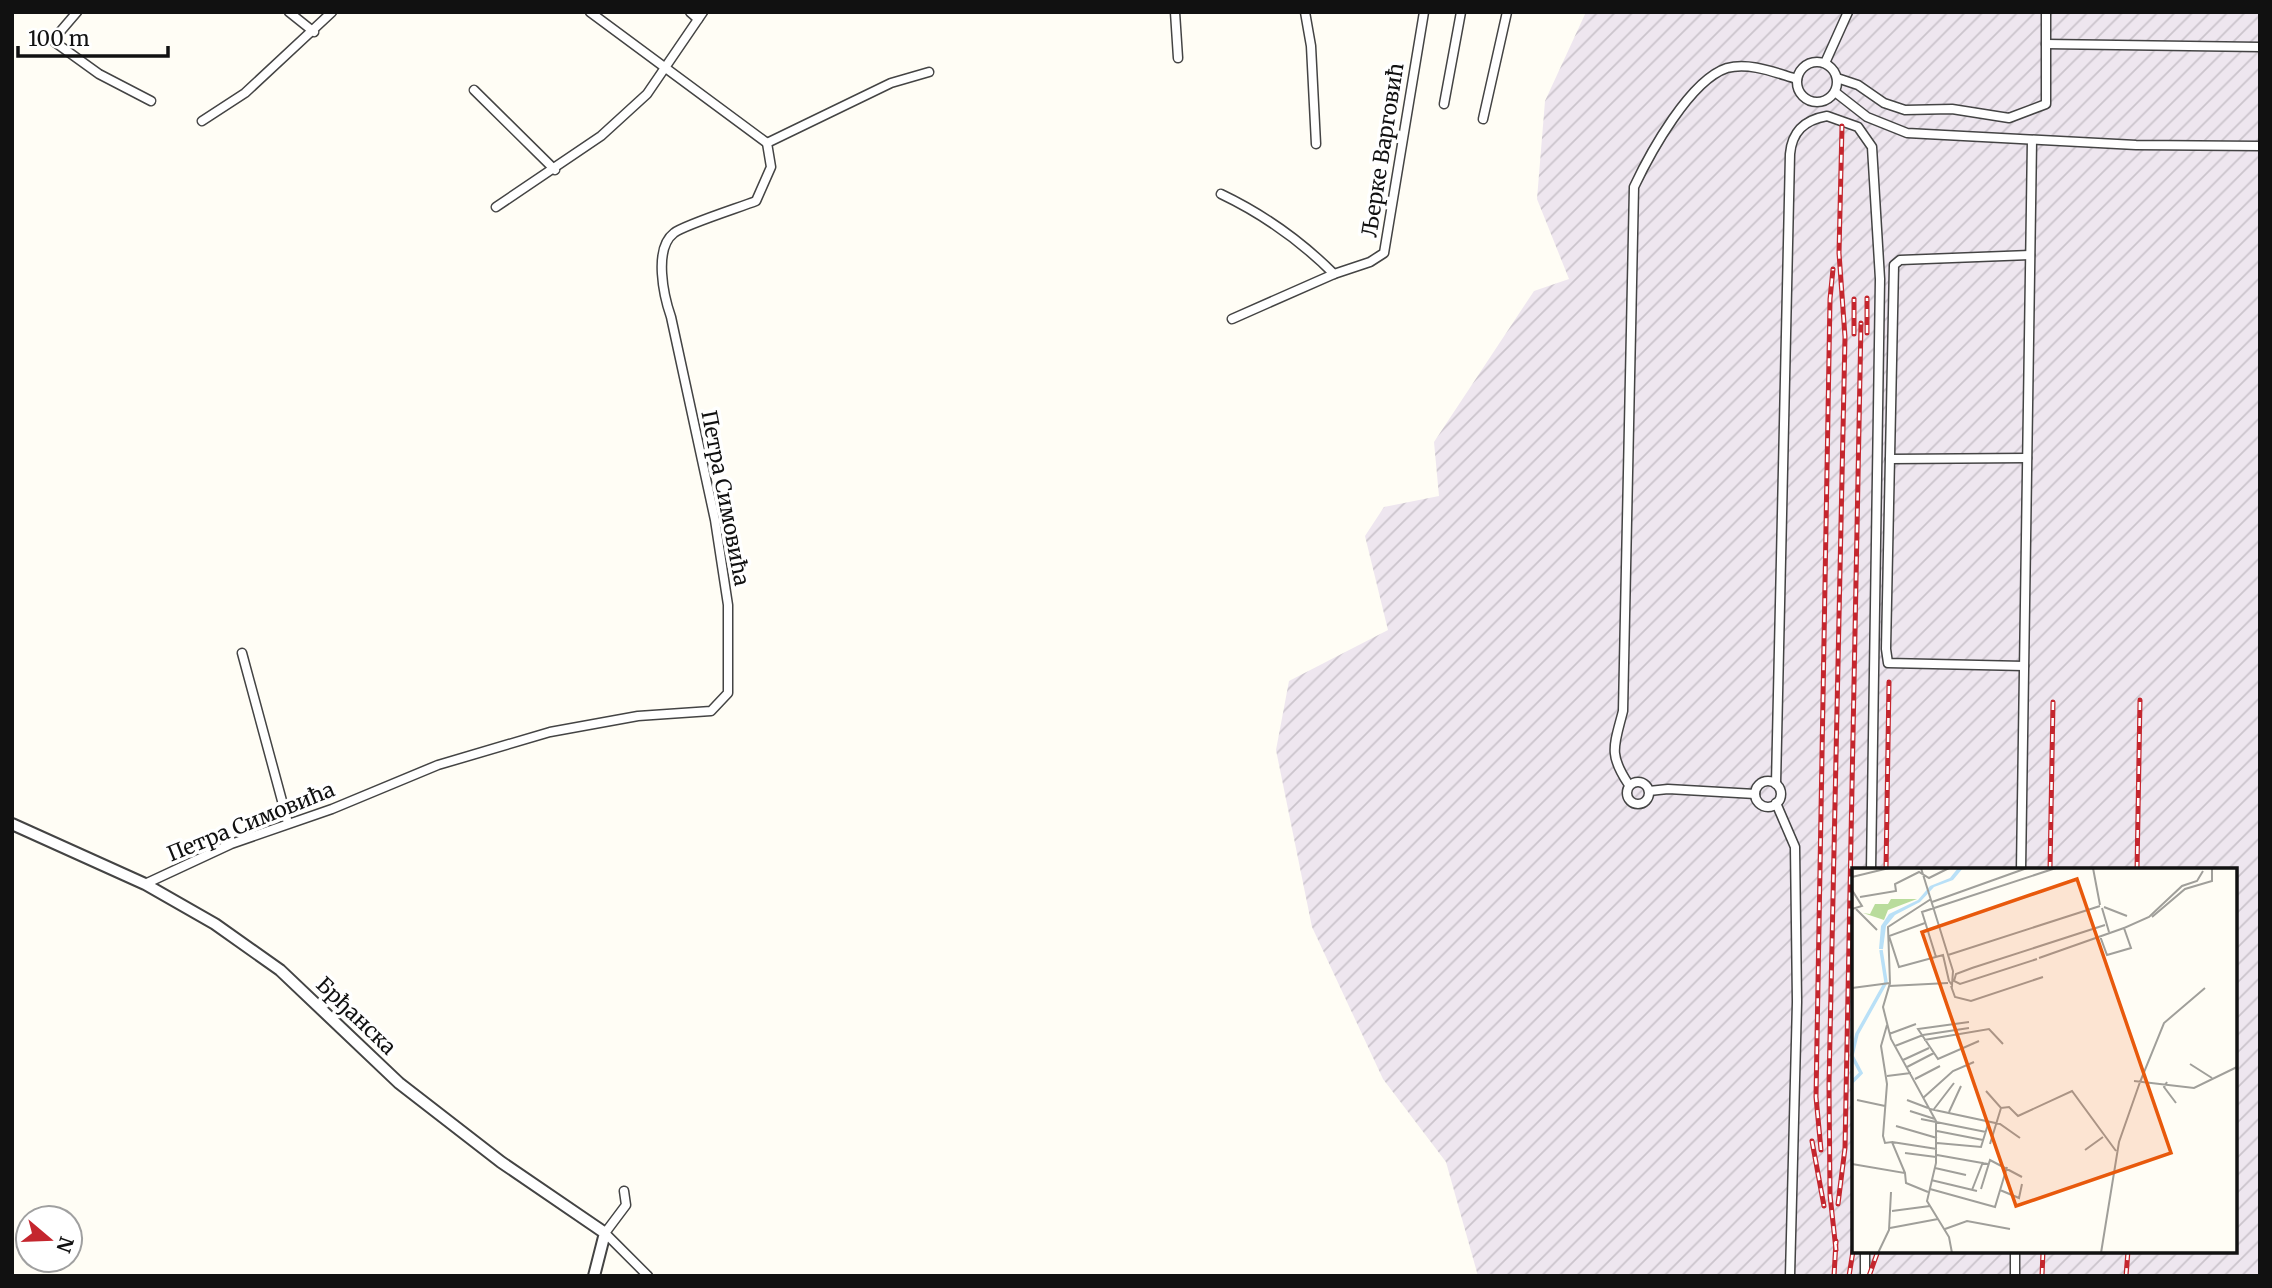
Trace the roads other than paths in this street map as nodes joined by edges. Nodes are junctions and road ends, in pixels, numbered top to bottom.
1 (77, 12) edge
2 (289, 12) edge
3 (332, 12) edge
4 (590, 12) edge
5 (690, 12) edge
6 (1175, 12) edge
7 (1306, 12) edge
8 (1424, 12) edge
9 (1461, 12) edge
10 (1507, 12) edge
11 (1848, 12) edge
12 (2046, 12) edge
13 (701, 15) edge
14 (314, 32) junction
15 (2046, 44) junction
16 (2260, 47) edge
17 (1178, 58) dead end
18 (1825, 63) junction
19 (663, 67) junction
20 (929, 72) dead end
21 (1837, 78) junction
22 (1797, 79) junction
23 (474, 90) dead end
24 (1835, 92) junction
25 (151, 101) dead end
26 (1444, 104) dead end
27 (1483, 119) dead end
28 (202, 121) dead end
29 (2032, 140) junction
30 (767, 143) junction
31 (1316, 144) dead end
32 (2260, 146) edge
33 (555, 170) junction
34 (1222, 194) dead end
35 (496, 207) dead end
36 (2030, 255) junction
37 (1334, 274) junction
38 (1232, 318) dead end
39 (2027, 458) junction
40 (1890, 459) junction
41 (242, 653) dead end
42 (2024, 666) junction
43 (1776, 784) junction
44 (1629, 785) junction
45 (1649, 791) junction
46 (1755, 794) junction
47 (1776, 803) junction
48 (288, 823) junction
49 (12, 824) edge
50 (1871, 868) edge
51 (2021, 868) edge
52 (145, 884) junction
53 (624, 1191) dead end
54 (605, 1233) junction
55 (1865, 1253) edge
56 (2015, 1253) edge
57 (594, 1276) edge
58 (648, 1276) edge
59 (1790, 1276) edge
60 (1865, 1276) edge
61 (2015, 1276) edge

1 - 25 street
2 - 14 street
3 - 14 street
4 - 19 street
5 - 13 street
6 - 17 street
7 - 31 street
8 - 37 street, Љерке Варговић
9 - 26 street
10 - 27 street
11 - 18 street
12 - 15 street
13 - 19 street
14 - 28 street
15 - 16 street
15 - 21 street
18 - 21 street
18 - 22 street
19 - 30 street
19 - 33 street
20 - 30 street
21 - 24 street
22 - 24 street
22 - 44 street
23 - 33 street
24 - 29 street
29 - 32 street
29 - 36 street
30 - 48 street, Петра Симовића
33 - 35 street
34 - 37 street
36 - 39 street
36 - 40 street
37 - 38 street, Љерке Варговић
39 - 40 street
39 - 42 street
40 - 42 street
41 - 48 street
42 - 51 street
43 - 46 street
43 - 47 street
43 - 50 street
44 - 45 street
44 - 45 street
45 - 46 street
46 - 47 street
47 - 59 street
48 - 52 street, Петра Симовића
49 - 52 street, Брђанска
52 - 54 street, Брђанска
53 - 54 street
54 - 57 street
54 - 58 street, Брђанска
55 - 60 street
56 - 61 street

